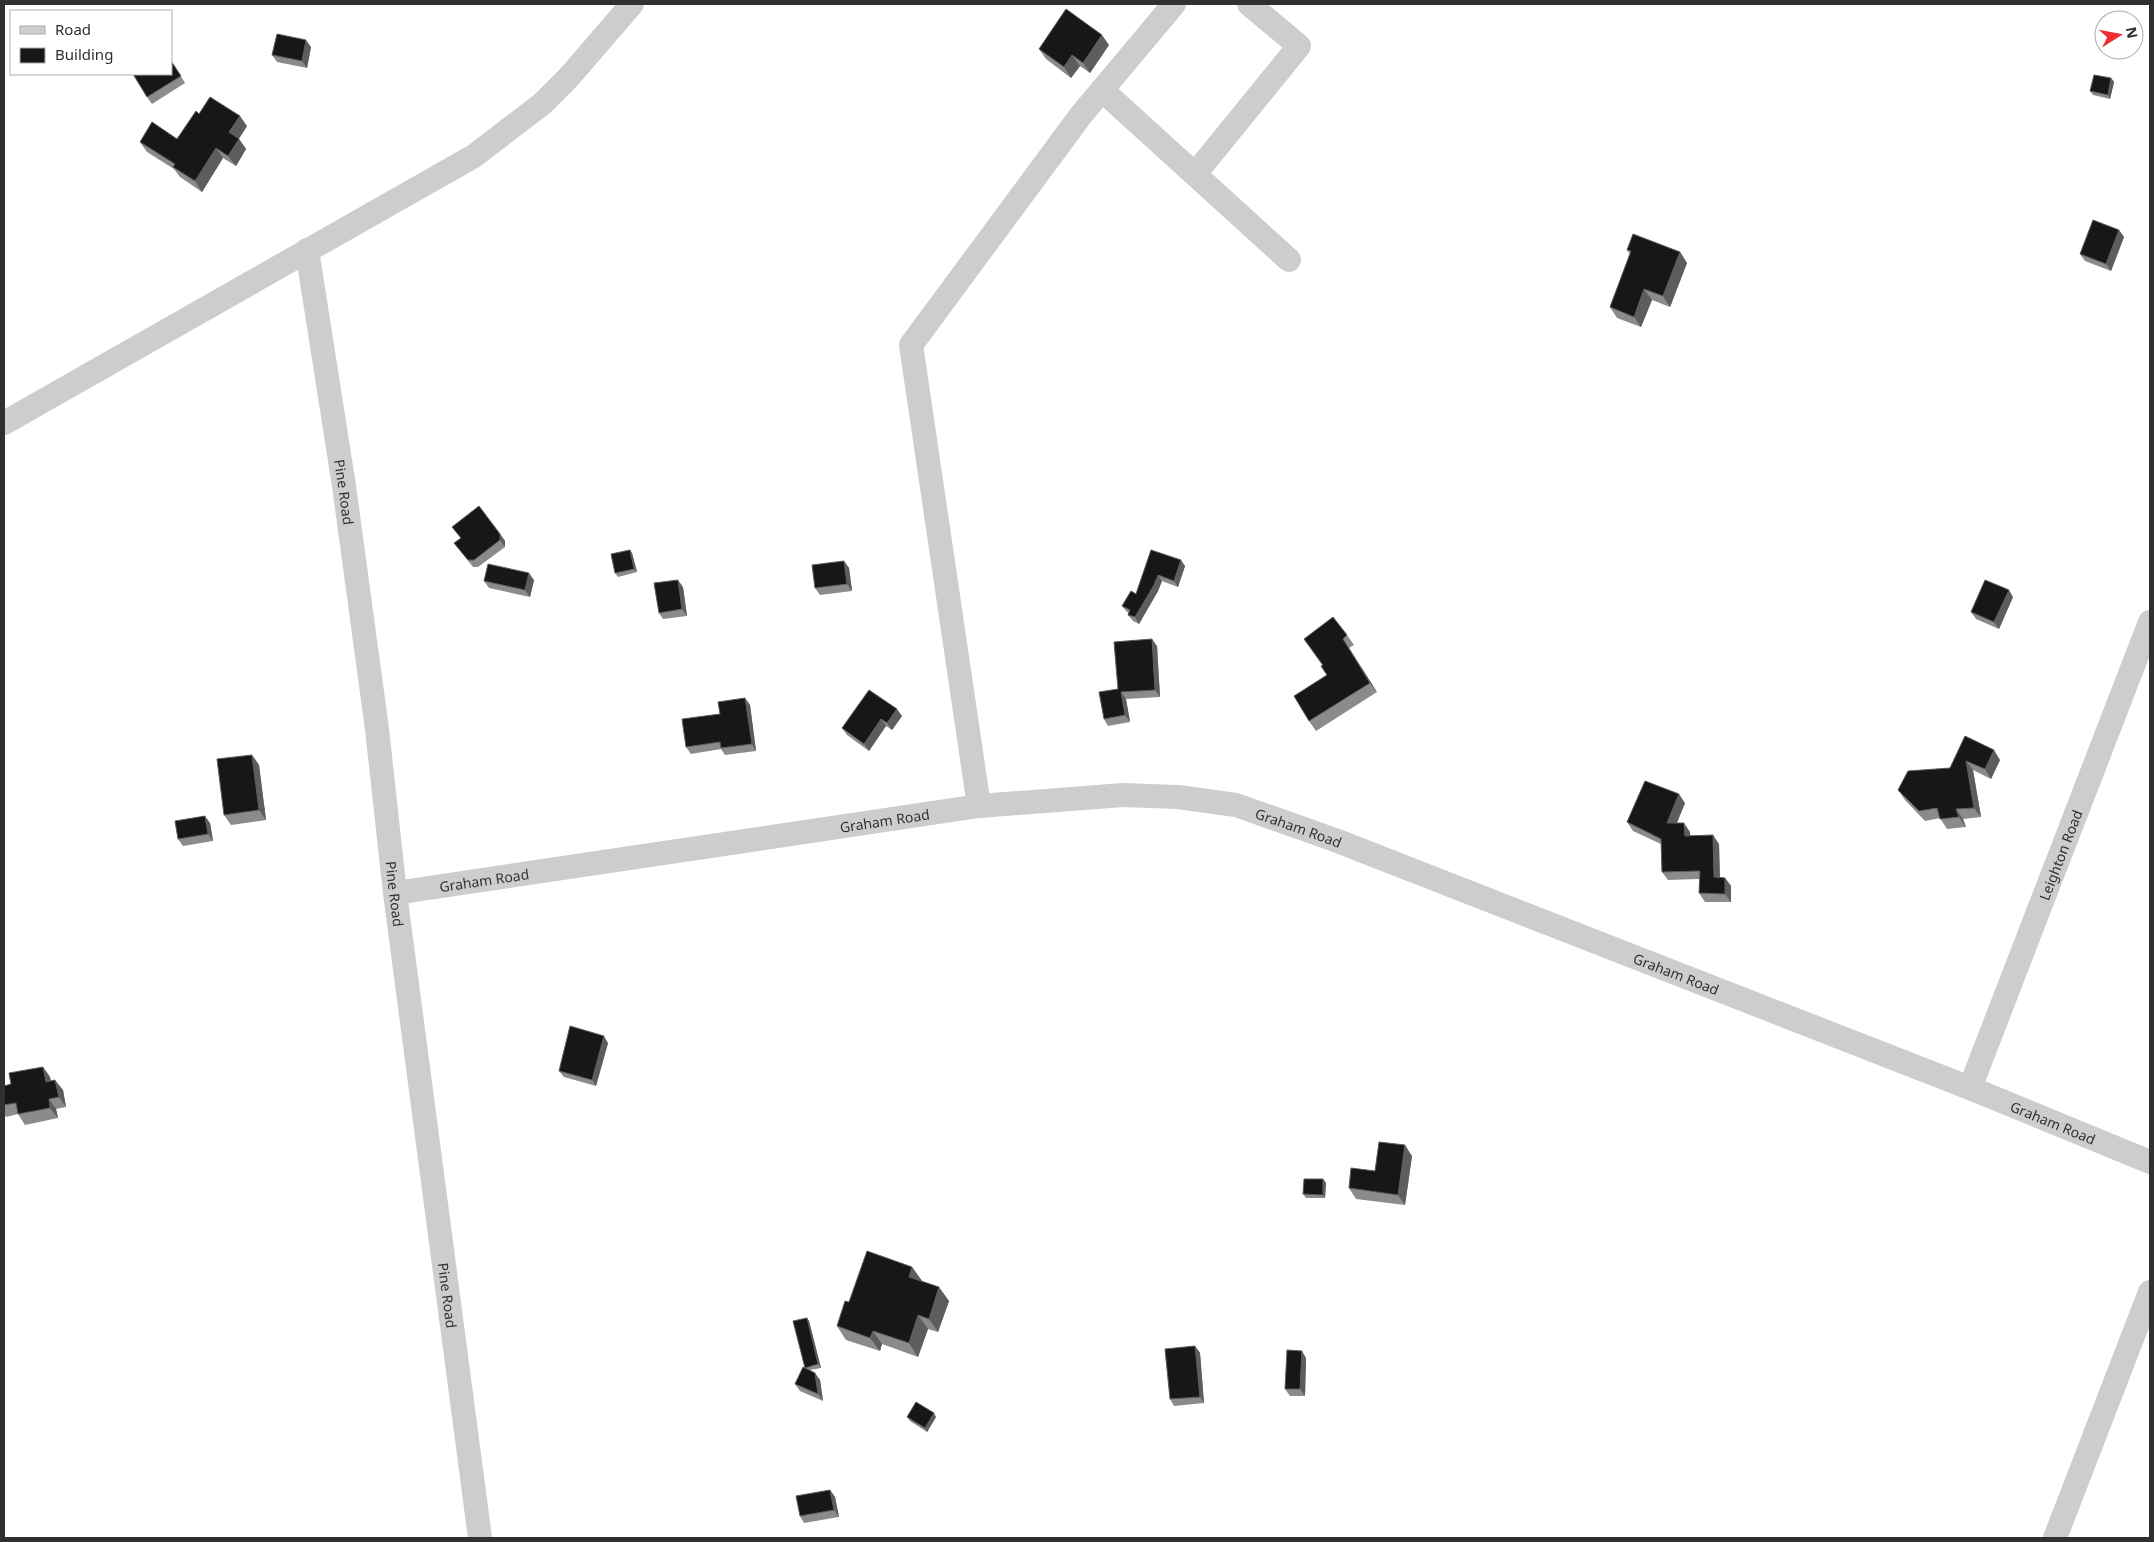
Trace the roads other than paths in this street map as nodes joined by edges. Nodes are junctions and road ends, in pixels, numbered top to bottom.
1 (632, 4) edge
2 (1174, 4) edge
3 (1249, 4) edge
4 (1102, 90) junction
5 (1194, 174) junction
6 (307, 250) junction
7 (1289, 260) dead end
8 (4, 423) edge
9 (2150, 622) edge
10 (979, 806) junction
11 (395, 893) junction
12 (1970, 1088) junction
13 (2150, 1162) edge
14 (2150, 1292) edge
15 (480, 1538) edge
16 (2054, 1538) edge

1 - 6 street
2 - 4 street
3 - 5 street
4 - 5 street
4 - 10 street
5 - 7 street
6 - 8 street
6 - 11 street, Pine Road
9 - 12 street, Leighton Road
10 - 11 street, Graham Road
10 - 12 street, Graham Road
11 - 15 street, Pine Road
12 - 13 street, Graham Road
14 - 16 street

